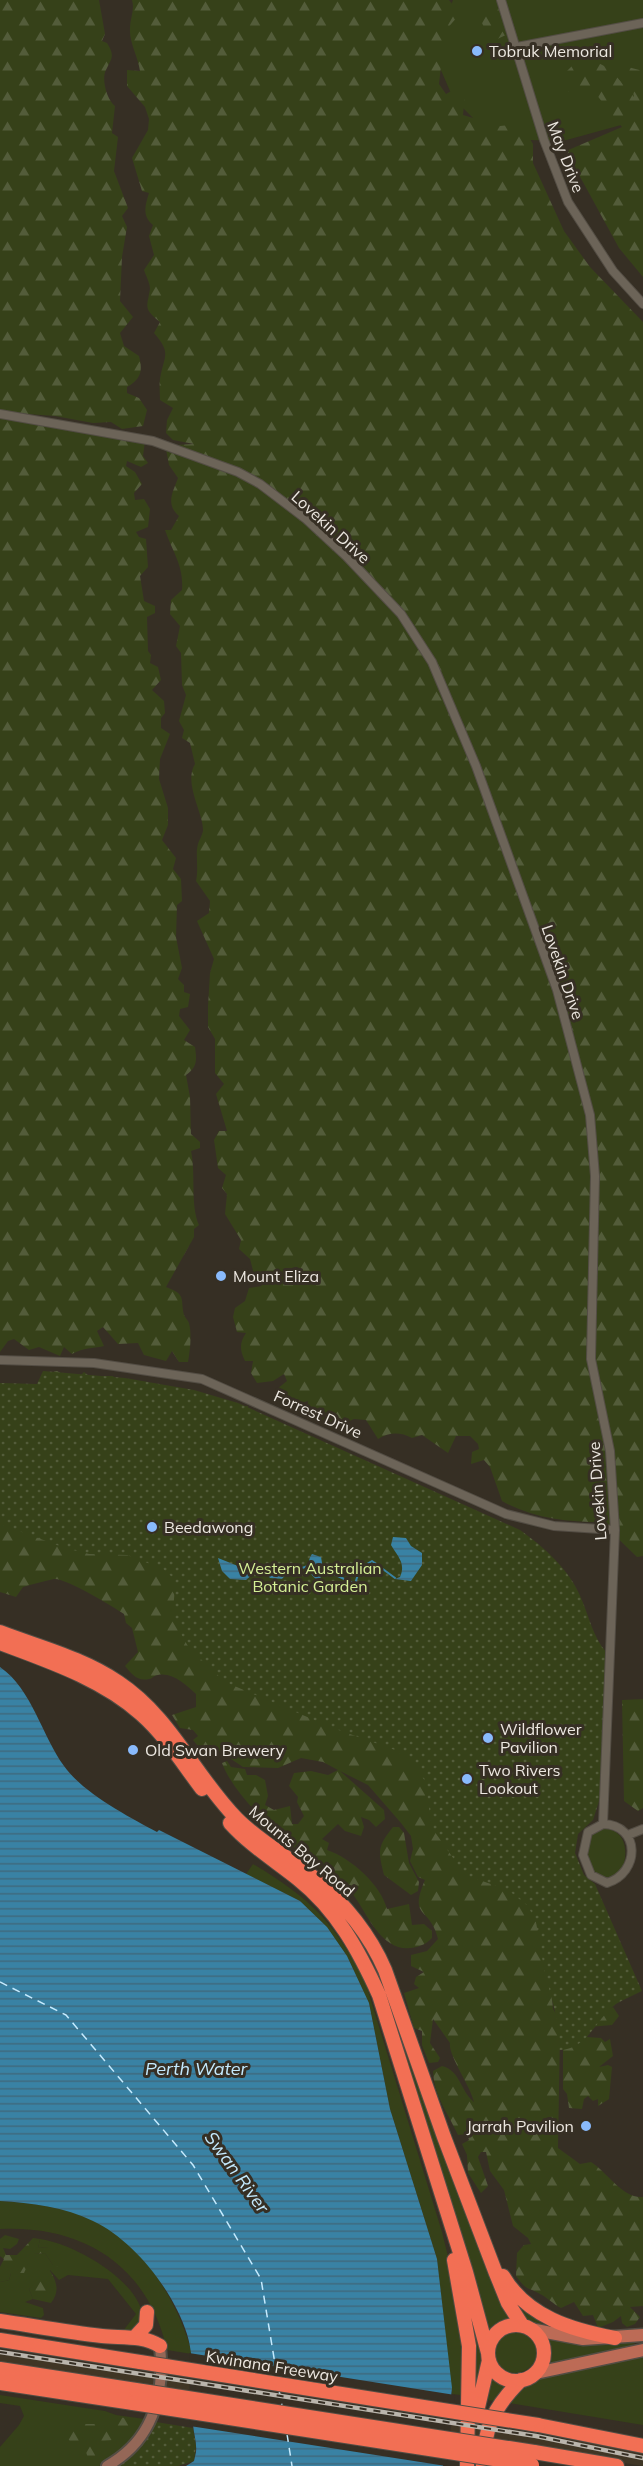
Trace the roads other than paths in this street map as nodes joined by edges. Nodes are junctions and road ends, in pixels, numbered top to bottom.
1 (501, 0) edge
2 (643, 22) edge
3 (517, 47) junction
4 (643, 304) edge
5 (0, 414) edge
6 (0, 1360) edge
7 (615, 1530) junction
8 (0, 1632) edge
9 (0, 1643) edge
10 (603, 1824) junction
11 (643, 1829) edge
12 (628, 1835) junction
13 (418, 2121) junction
14 (481, 2235) junction
15 (147, 2312) dead end
16 (0, 2321) edge
17 (526, 2327) junction
18 (643, 2335) edge
19 (134, 2337) junction
20 (615, 2338) junction
21 (0, 2340) edge
22 (160, 2346) joint
23 (643, 2350) edge
24 (488, 2356) junction
25 (0, 2369) edge
26 (536, 2373) junction
27 (521, 2380) junction
28 (0, 2383) edge
29 (135, 2396) junction
30 (643, 2446) edge
31 (534, 2461) edge
32 (107, 2466) edge
33 (468, 2466) edge
34 (483, 2466) edge
35 (617, 2466) edge

1 - 3 street, May Drive
2 - 3 street
3 - 4 street, May Drive
5 - 7 street, Lovekin Drive
6 - 7 street, Forrest Drive
7 - 10 street, Lovekin Drive
8 - 14 highway, Mounts Bay Road
9 - 13 highway, Mounts Bay Road
10 - 12 street
10 - 12 street
11 - 12 street
13 - 24 highway, Mounts Bay Road
13 - 33 highway
14 - 17 highway, Mounts Bay Road
14 - 20 highway
15 - 19 highway
16 - 19 highway
17 - 20 main road
17 - 24 highway
17 - 26 highway
18 - 20 main road
19 - 22 highway
21 - 30 highway, Kwinana Freeway, bridge
22 - 32 street
23 - 26 main road
24 - 27 highway
24 - 33 highway
25 - 29 highway
26 - 27 highway
27 - 34 highway
28 - 29 highway
29 - 31 highway, bridge
31 - 35 highway

